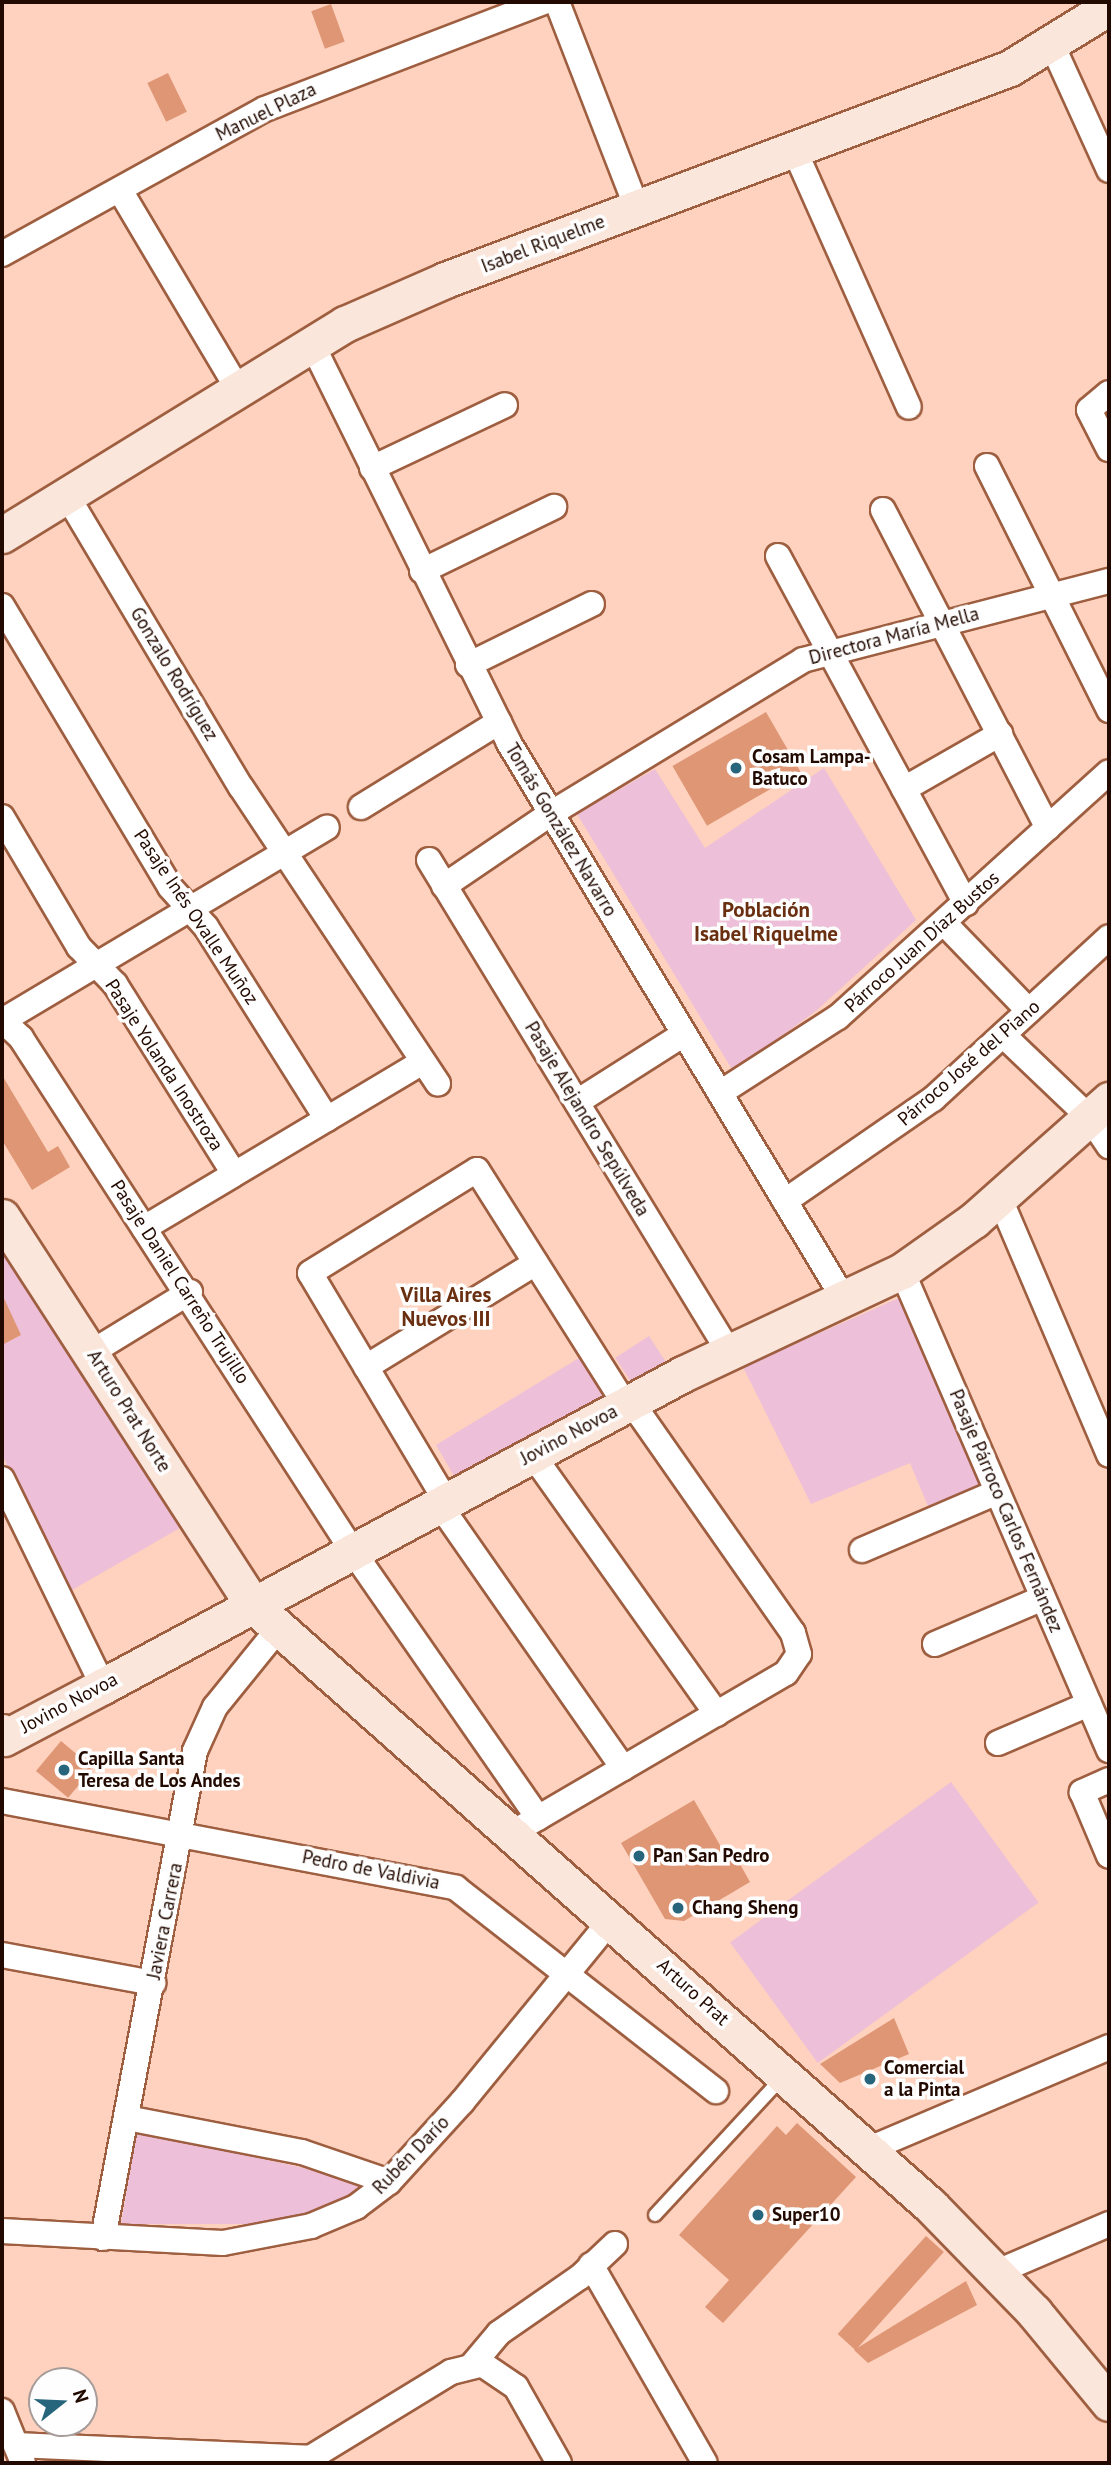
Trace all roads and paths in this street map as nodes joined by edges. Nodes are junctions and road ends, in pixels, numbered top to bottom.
1 (544, 2) edge
2 (557, 2) edge
3 (1109, 7) edge
4 (1053, 47) junction
5 (794, 149) junction
6 (1107, 156) edge
7 (121, 192) junction
8 (637, 208) junction
9 (2, 254) edge
10 (311, 342) junction
11 (236, 386) junction
12 (1109, 393) edge
13 (505, 405) dead end
14 (909, 407) dead end
15 (1109, 449) edge
16 (987, 466) dead end
17 (372, 468) junction
18 (66, 494) junction
19 (554, 506) dead end
20 (883, 510) dead end
21 (2, 535) edge
22 (778, 556) dead end
23 (422, 571) junction
24 (1109, 581) edge
25 (1052, 595) junction
26 (592, 604) dead end
27 (2, 606) edge
28 (942, 622) junction
29 (829, 651) junction
30 (468, 665) junction
31 (1109, 710) edge
32 (499, 722) junction
33 (1000, 734) junction
34 (1109, 772) edge
35 (904, 789) junction
36 (361, 807) dead end
37 (550, 814) junction
38 (2, 817) edge
39 (327, 827) dead end
40 (1048, 828) junction
41 (285, 852) junction
42 (429, 860) dead end
43 (444, 886) junction
44 (966, 903) junction
45 (190, 909) junction
46 (944, 923) junction
47 (1109, 937) edge
48 (96, 965) junction
49 (1029, 1011) junction
50 (2, 1021) edge
51 (684, 1034) junction
52 (1003, 1035) junction
53 (422, 1062) junction
54 (438, 1084) dead end
55 (720, 1093) junction
56 (577, 1102) junction
57 (327, 1119) junction
58 (1103, 1121) edge
59 (234, 1174) junction
60 (1000, 1199) junction
61 (785, 1201) junction
62 (2, 1217) edge
63 (144, 1228) junction
64 (536, 1263) junction
65 (902, 1271) junction
66 (190, 1292) junction
67 (844, 1299) junction
68 (92, 1352) junction
69 (730, 1352) junction
70 (366, 1367) junction
71 (628, 1403) junction
72 (532, 1454) junction
73 (1109, 1455) edge
74 (2, 1479) edge
75 (997, 1492) junction
76 (442, 1502) junction
77 (352, 1550) junction
78 (862, 1550) dead end
79 (1043, 1598) junction
80 (266, 1617) junction
81 (935, 1644) dead end
82 (103, 1686) junction
83 (1089, 1704) junction
84 (718, 1714) junction
85 (3, 1736) edge
86 (998, 1743) dead end
87 (1109, 1750) edge
88 (623, 1768) junction
89 (1109, 1780) edge
90 (2, 1801) edge
91 (526, 1825) junction
92 (180, 1833) junction
93 (1109, 1856) edge
94 (611, 1919) junction
95 (2, 1955) edge
96 (567, 1973) junction
97 (153, 1983) junction
98 (1109, 2047) edge
99 (786, 2074) junction
100 (716, 2091) dead end
101 (127, 2118) junction
102 (869, 2149) junction
103 (389, 2182) junction
104 (655, 2215) dead end
105 (1109, 2224) edge
106 (2, 2231) edge
107 (103, 2238) junction
108 (615, 2244) dead end
109 (591, 2265) junction
110 (997, 2272) junction
111 (473, 2364) junction
112 (1109, 2403) edge
113 (2, 2411) edge
114 (20, 2454) edge
115 (305, 2461) edge
116 (559, 2463) edge
117 (705, 2463) edge

1 - 7 street, Manuel Plaza
2 - 8 street
3 - 4 main road, Isabel Riquelme
4 - 5 main road, Isabel Riquelme
4 - 6 street
5 - 8 main road, Isabel Riquelme
5 - 14 street
7 - 9 street, Manuel Plaza
7 - 11 street
8 - 10 main road, Isabel Riquelme
10 - 11 main road, Isabel Riquelme
10 - 17 street, Tomás González Navarro
11 - 18 main road, Isabel Riquelme
12 - 15 street
13 - 17 street
16 - 25 street
17 - 23 street, Tomás González Navarro
18 - 21 main road, Isabel Riquelme
18 - 41 street, Gonzalo Rodríguez
19 - 23 street
20 - 28 street
22 - 29 street
23 - 30 street, Tomás González Navarro
24 - 25 street, Directora María Mella
25 - 28 street, Directora María Mella
25 - 31 street
26 - 30 street
27 - 45 street, Pasaje Inés Ovalle Muñoz
28 - 29 street, Directora María Mella
28 - 33 street
29 - 35 street
29 - 37 street, Directora María Mella
30 - 32 street, Tomás González Navarro
32 - 36 street
32 - 37 street, Tomás González Navarro
33 - 35 street
33 - 40 street
34 - 40 street, Párroco Juan Díaz Bustos
35 - 44 street
37 - 43 street
37 - 51 street, Tomás González Navarro
38 - 48 street, Pasaje Yolanda Inostroza
39 - 41 street
40 - 44 street, Párroco Juan Díaz Bustos
41 - 45 street
41 - 53 street, Gonzalo Rodríguez
42 - 43 street, Pasaje Alejandro Sepúlveda
43 - 56 street, Pasaje Alejandro Sepúlveda
44 - 46 street, Párroco Juan Díaz Bustos
45 - 48 street
45 - 57 street, Pasaje Inés Ovalle Muñoz
46 - 49 street
46 - 55 street, Párroco Juan Díaz Bustos
47 - 49 street, Párroco José del Piano
48 - 50 street
48 - 59 street, Pasaje Yolanda Inostroza
49 - 52 street, Párroco José del Piano
50 - 63 street, Pasaje Daniel Carreño Trujillo
51 - 55 street, Tomás González Navarro
51 - 56 street
52 - 58 street
52 - 61 street, Párroco José del Piano
53 - 54 street, Gonzalo Rodríguez
53 - 57 street
55 - 61 street, Tomás González Navarro
56 - 69 street, Pasaje Alejandro Sepúlveda
57 - 59 street
58 - 60 main road, Jovino Novoa
59 - 63 street
60 - 65 main road, Jovino Novoa
60 - 73 street
61 - 67 street, Tomás González Navarro
62 - 68 main road, Arturo Prat Norte
63 - 66 street, Pasaje Daniel Carreño Trujillo
64 - 70 street
64 - 70 street
64 - 71 street
65 - 67 main road, Jovino Novoa
65 - 75 street, Pasaje Párroco Carlos Fernández
66 - 68 street
66 - 77 street, Pasaje Daniel Carreño Trujillo
67 - 69 main road, Jovino Novoa
68 - 80 main road, Arturo Prat Norte
69 - 71 main road, Jovino Novoa
70 - 76 street
71 - 72 main road, Jovino Novoa
71 - 84 street
72 - 76 main road, Jovino Novoa
72 - 84 street
74 - 82 street
75 - 78 street
75 - 79 street, Pasaje Párroco Carlos Fernández
76 - 77 main road, Jovino Novoa
76 - 88 street
77 - 80 main road, Jovino Novoa
77 - 91 street, Pasaje Daniel Carreño Trujillo
79 - 81 street
79 - 83 street, Pasaje Párroco Carlos Fernández
80 - 82 main road, Jovino Novoa
80 - 91 main road, Arturo Prat
80 - 92 street, Javiera Carrera
82 - 85 main road, Jovino Novoa
83 - 86 street
83 - 87 street, Pasaje Párroco Carlos Fernández
84 - 88 street
88 - 91 street
89 - 93 street
90 - 92 street, Pedro de Valdivia
91 - 94 main road, Arturo Prat
92 - 96 street, Pedro de Valdivia
92 - 97 street, Javiera Carrera
94 - 96 street, Rubén Darío
94 - 99 main road, Arturo Prat
95 - 97 street
96 - 100 street, Pedro de Valdivia
96 - 103 street, Rubén Darío
97 - 101 street, Javiera Carrera
98 - 102 street
99 - 102 main road, Arturo Prat
99 - 104 lane
101 - 103 street
101 - 107 street, Javiera Carrera
102 - 110 main road, Arturo Prat
103 - 107 street, Rubén Darío
105 - 110 street
106 - 107 street, Rubén Darío
108 - 109 street
109 - 111 street
109 - 117 street
110 - 112 main road, Arturo Prat
111 - 115 street
111 - 116 street
113 - 114 street
114 - 115 street

